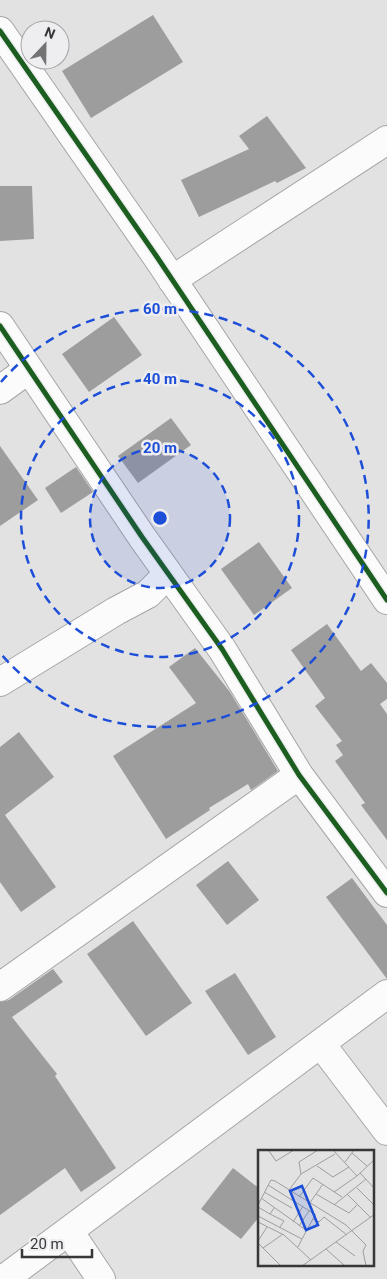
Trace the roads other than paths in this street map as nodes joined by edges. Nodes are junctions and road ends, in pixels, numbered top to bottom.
1 (0, 31) edge
2 (387, 140) edge
3 (172, 280) junction
4 (0, 326) edge
5 (29, 369) junction
6 (0, 390) edge
7 (168, 574) junction
8 (382, 583) edge
9 (0, 682) edge
10 (299, 775) junction
11 (387, 893) edge
12 (0, 987) edge
13 (387, 994) edge
14 (321, 1044) junction
15 (387, 1131) edge
16 (69, 1231) junction
17 (4, 1279) edge
18 (101, 1279) edge

1 - 3 street
2 - 3 street
3 - 8 street
4 - 5 street
5 - 6 street
5 - 7 street
7 - 9 street
7 - 10 street
10 - 11 street
10 - 12 street
13 - 14 street
14 - 15 street
14 - 16 street
16 - 17 street
16 - 18 street

